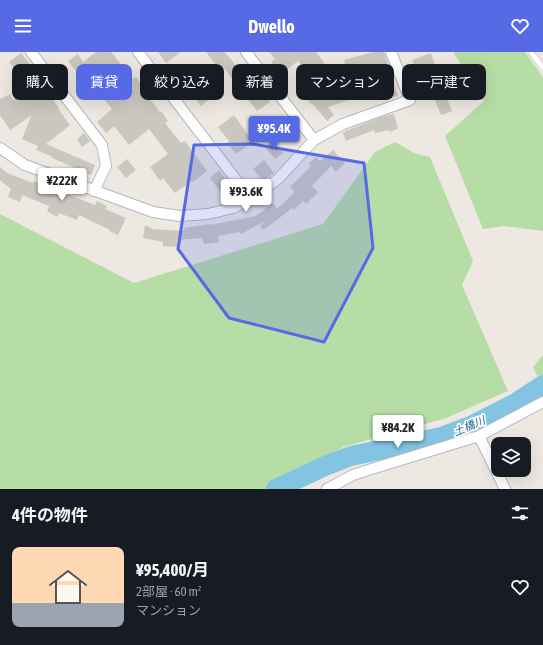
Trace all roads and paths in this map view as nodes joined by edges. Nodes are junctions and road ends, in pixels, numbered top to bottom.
1 (30, 52) edge
2 (138, 52) edge
3 (246, 52) edge
4 (391, 52) edge
5 (531, 52) edge
6 (543, 68) edge
7 (314, 140) junction
8 (0, 148) edge
9 (94, 191) junction
10 (251, 199) junction
11 (543, 402) edge
12 (479, 436) junction
13 (327, 489) edge
14 (505, 489) edge

1 - 9 street
2 - 10 street
3 - 7 street
4 - 7 street
5 - 6 lane
7 - 10 street
8 - 9 street
9 - 10 street
11 - 12 street
12 - 13 street
12 - 14 street

